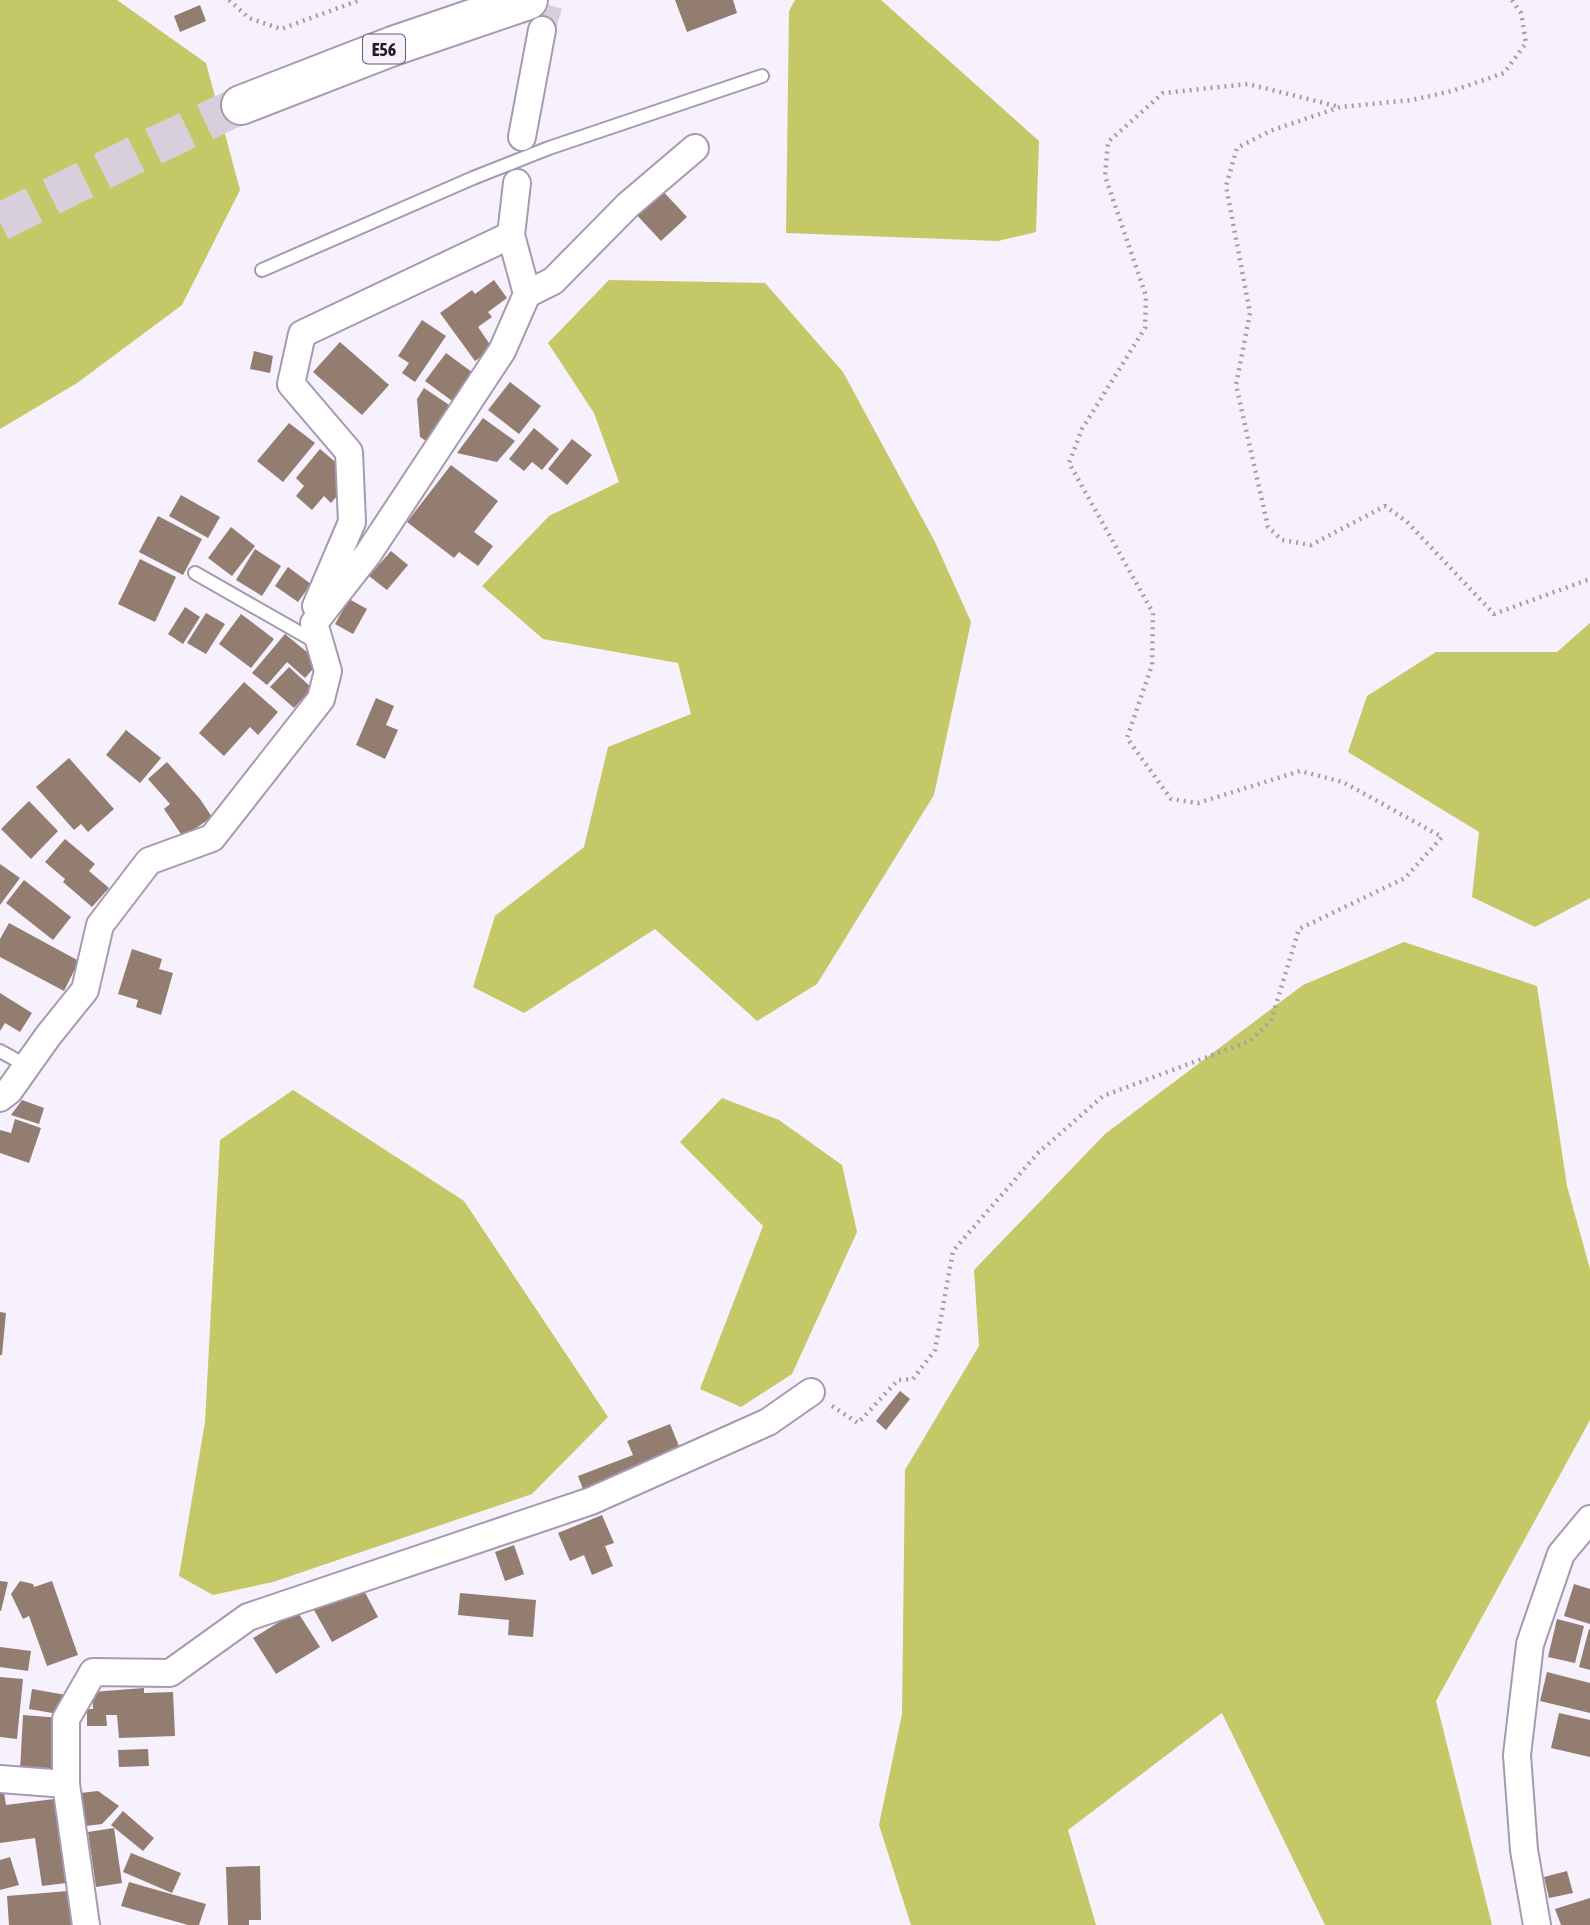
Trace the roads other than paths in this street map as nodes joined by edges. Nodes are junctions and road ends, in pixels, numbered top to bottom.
1 (535, 15) edge
2 (762, 76) dead end
3 (241, 105) tunnel mouth
4 (522, 137) dead end
5 (695, 148) dead end
6 (517, 183) dead end
7 (511, 235) junction
8 (262, 270) dead end
9 (527, 294) junction
10 (195, 573) dead end
11 (317, 634) junction
12 (0, 1051) edge
13 (27, 1066) junction
14 (0, 1098) edge
15 (811, 1392) road end
16 (1590, 1519) edge
17 (0, 1779) edge
18 (66, 1784) junction
19 (86, 1925) edge
20 (1537, 1925) edge

1 - 3 highway, E56
1 - 4 street
2 - 8 lane
5 - 9 street
6 - 7 street
7 - 9 street
7 - 11 street
9 - 11 street
10 - 11 lane
11 - 13 street
12 - 13 lane
13 - 14 street
15 - 18 street
16 - 20 street
17 - 18 street
18 - 19 street

